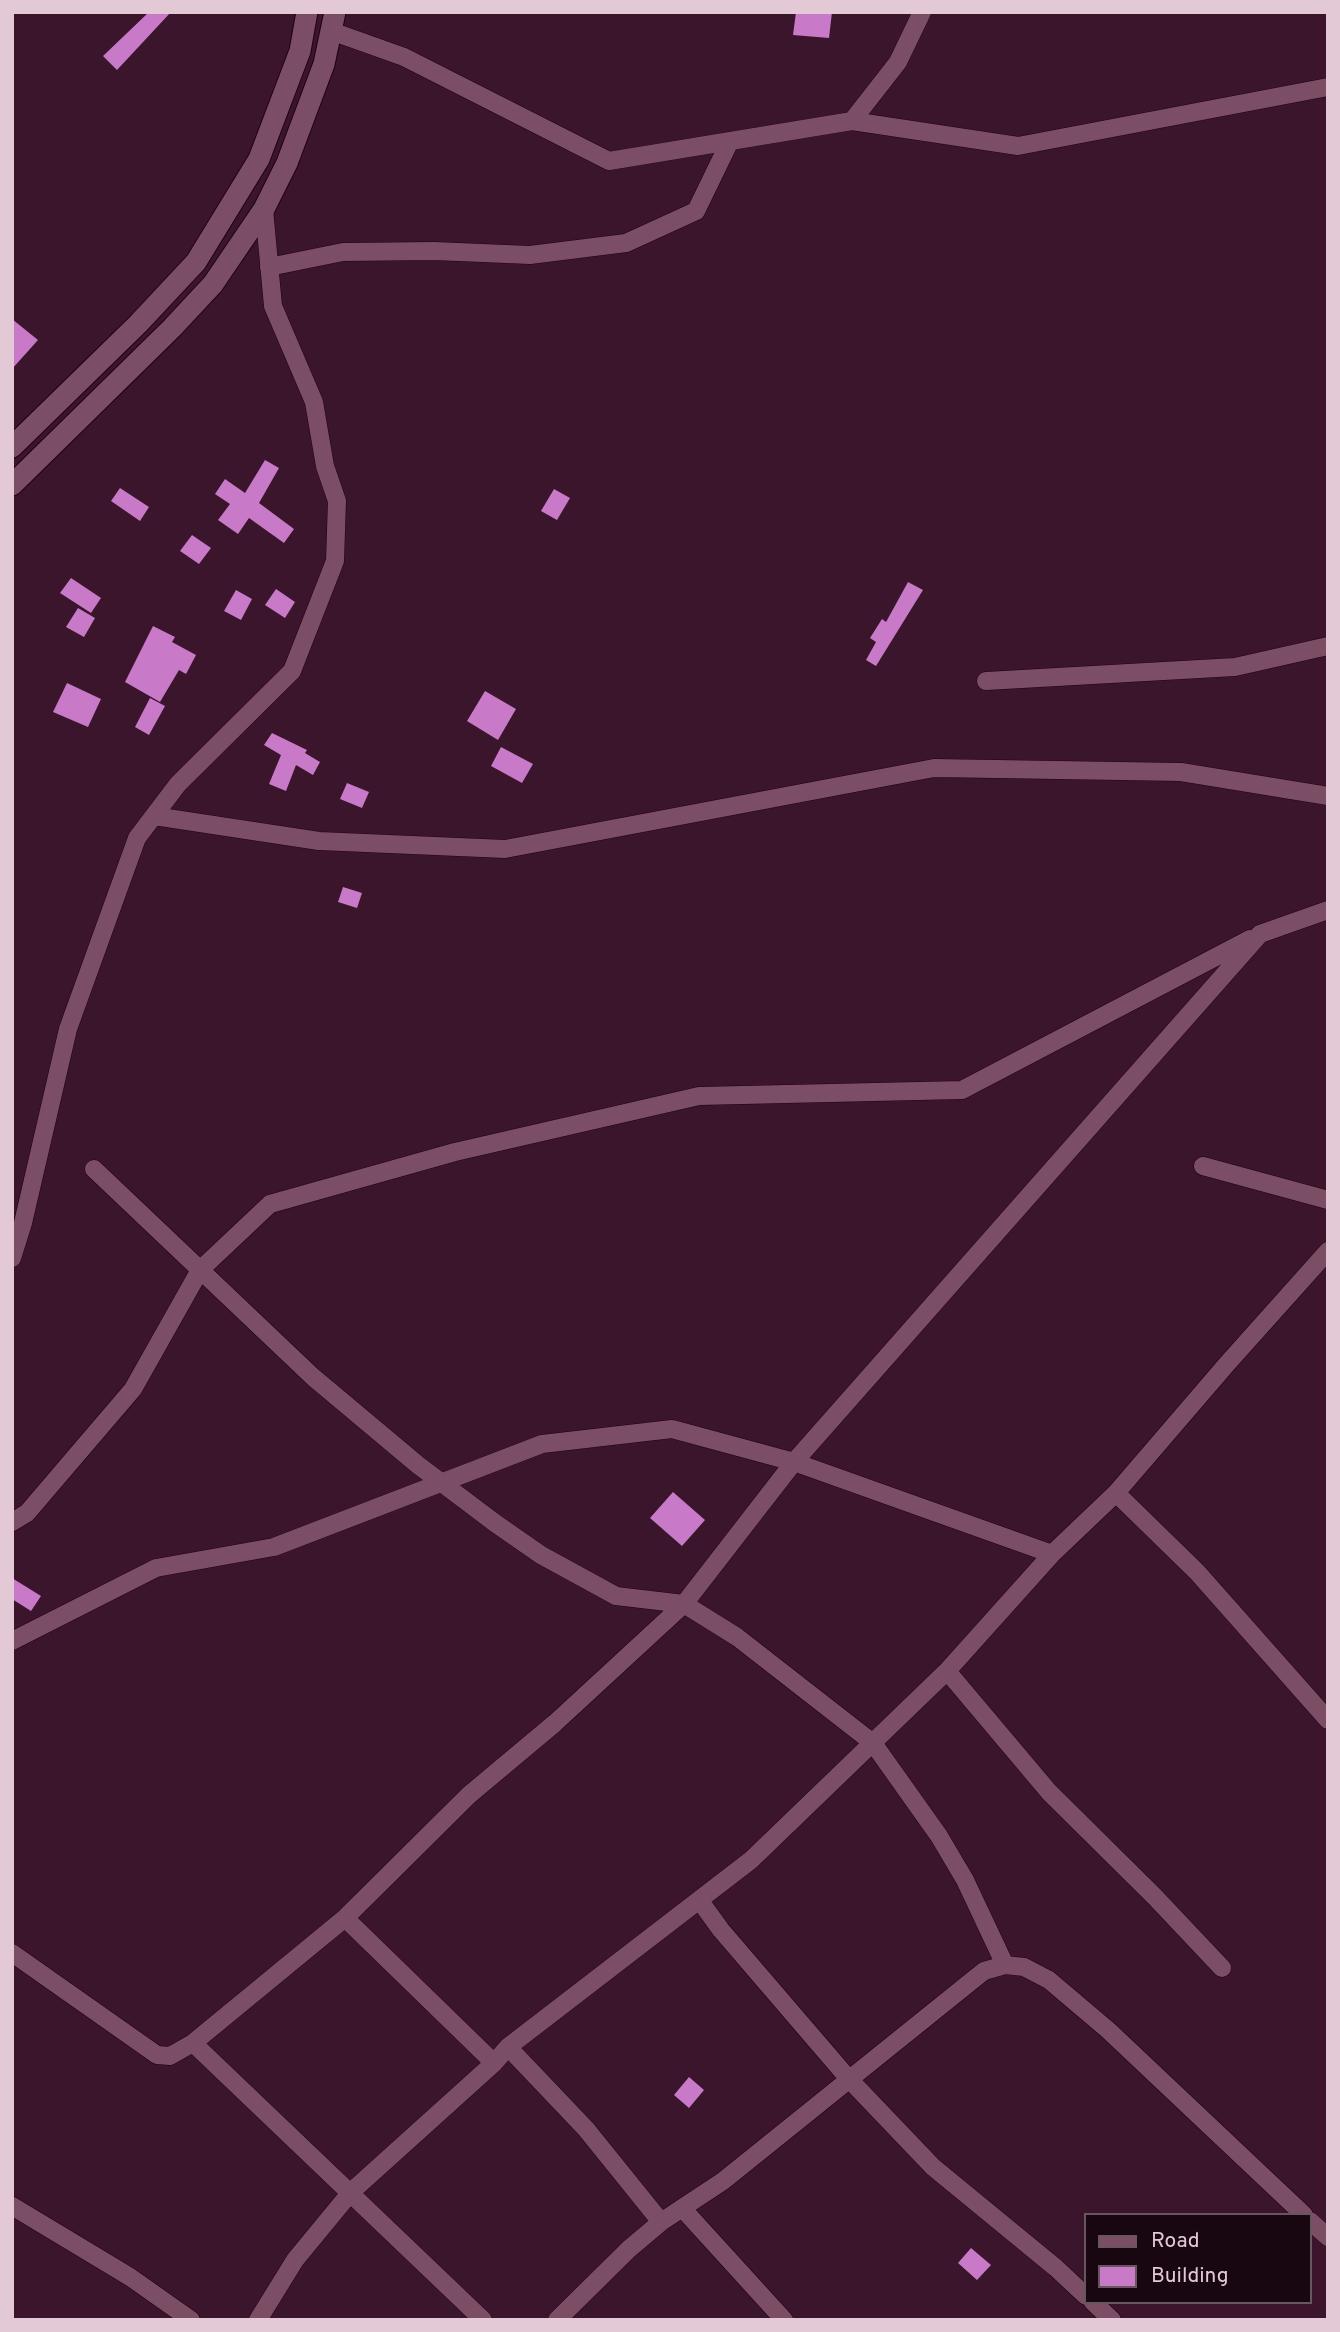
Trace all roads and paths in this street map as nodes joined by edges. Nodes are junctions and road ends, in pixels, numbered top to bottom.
1 (307, 12) edge
2 (922, 12) edge
3 (333, 21) edge
4 (1328, 87) edge
5 (852, 121) junction
6 (730, 141) junction
7 (264, 209) junction
8 (269, 267) junction
9 (12, 447) edge
10 (12, 485) edge
11 (1328, 646) edge
12 (986, 681) dead end
13 (1328, 796) edge
14 (154, 816) junction
15 (1328, 910) edge
16 (1260, 934) junction
17 (1203, 1166) dead end
18 (94, 1169) dead end
19 (1328, 1200) edge
20 (1328, 1251) edge
21 (12, 1258) edge
22 (200, 1270) junction
23 (794, 1462) junction
24 (440, 1482) junction
25 (1116, 1493) junction
26 (12, 1522) edge
27 (1052, 1554) junction
28 (684, 1604) junction
29 (12, 1641) edge
30 (947, 1671) junction
31 (1328, 1720) edge
32 (873, 1743) junction
33 (700, 1901) junction
34 (345, 1918) junction
35 (12, 1954) edge
36 (1005, 1965) junction
37 (1222, 1968) dead end
38 (193, 2043) junction
39 (508, 2047) junction
40 (494, 2063) junction
41 (848, 2078) junction
42 (351, 2192) junction
43 (12, 2206) edge
44 (682, 2208) junction
45 (1302, 2213) edge
46 (661, 2222) junction
47 (1312, 2223) edge
48 (1328, 2237) edge
49 (1084, 2294) edge
50 (1095, 2304) edge
51 (191, 2320) edge
52 (258, 2320) edge
53 (483, 2320) edge
54 (557, 2320) edge
55 (784, 2320) edge
56 (1112, 2320) edge

1 - 9 street
2 - 5 street
3 - 6 street
3 - 7 street
4 - 5 street
5 - 6 street
6 - 8 street
7 - 8 street
7 - 10 street
8 - 14 street
11 - 12 street
13 - 14 street
14 - 21 street
15 - 16 street
16 - 22 street
16 - 23 street
17 - 19 street
18 - 22 street
20 - 25 street
22 - 24 street
22 - 26 street
23 - 24 street
23 - 27 street
23 - 28 street
24 - 28 street
24 - 29 street
25 - 27 street
25 - 31 street
27 - 30 street
28 - 32 street
28 - 34 street
30 - 32 street
30 - 37 street
32 - 33 street
32 - 36 street
33 - 39 street
33 - 41 street
34 - 38 street
34 - 40 street
35 - 38 street
36 - 41 street
36 - 45 street
38 - 42 street
39 - 40 street
39 - 46 street
40 - 42 street
41 - 44 street
41 - 49 street
42 - 52 street
42 - 53 street
43 - 51 street
44 - 46 street
44 - 55 street
46 - 54 street
47 - 48 street
50 - 56 street

